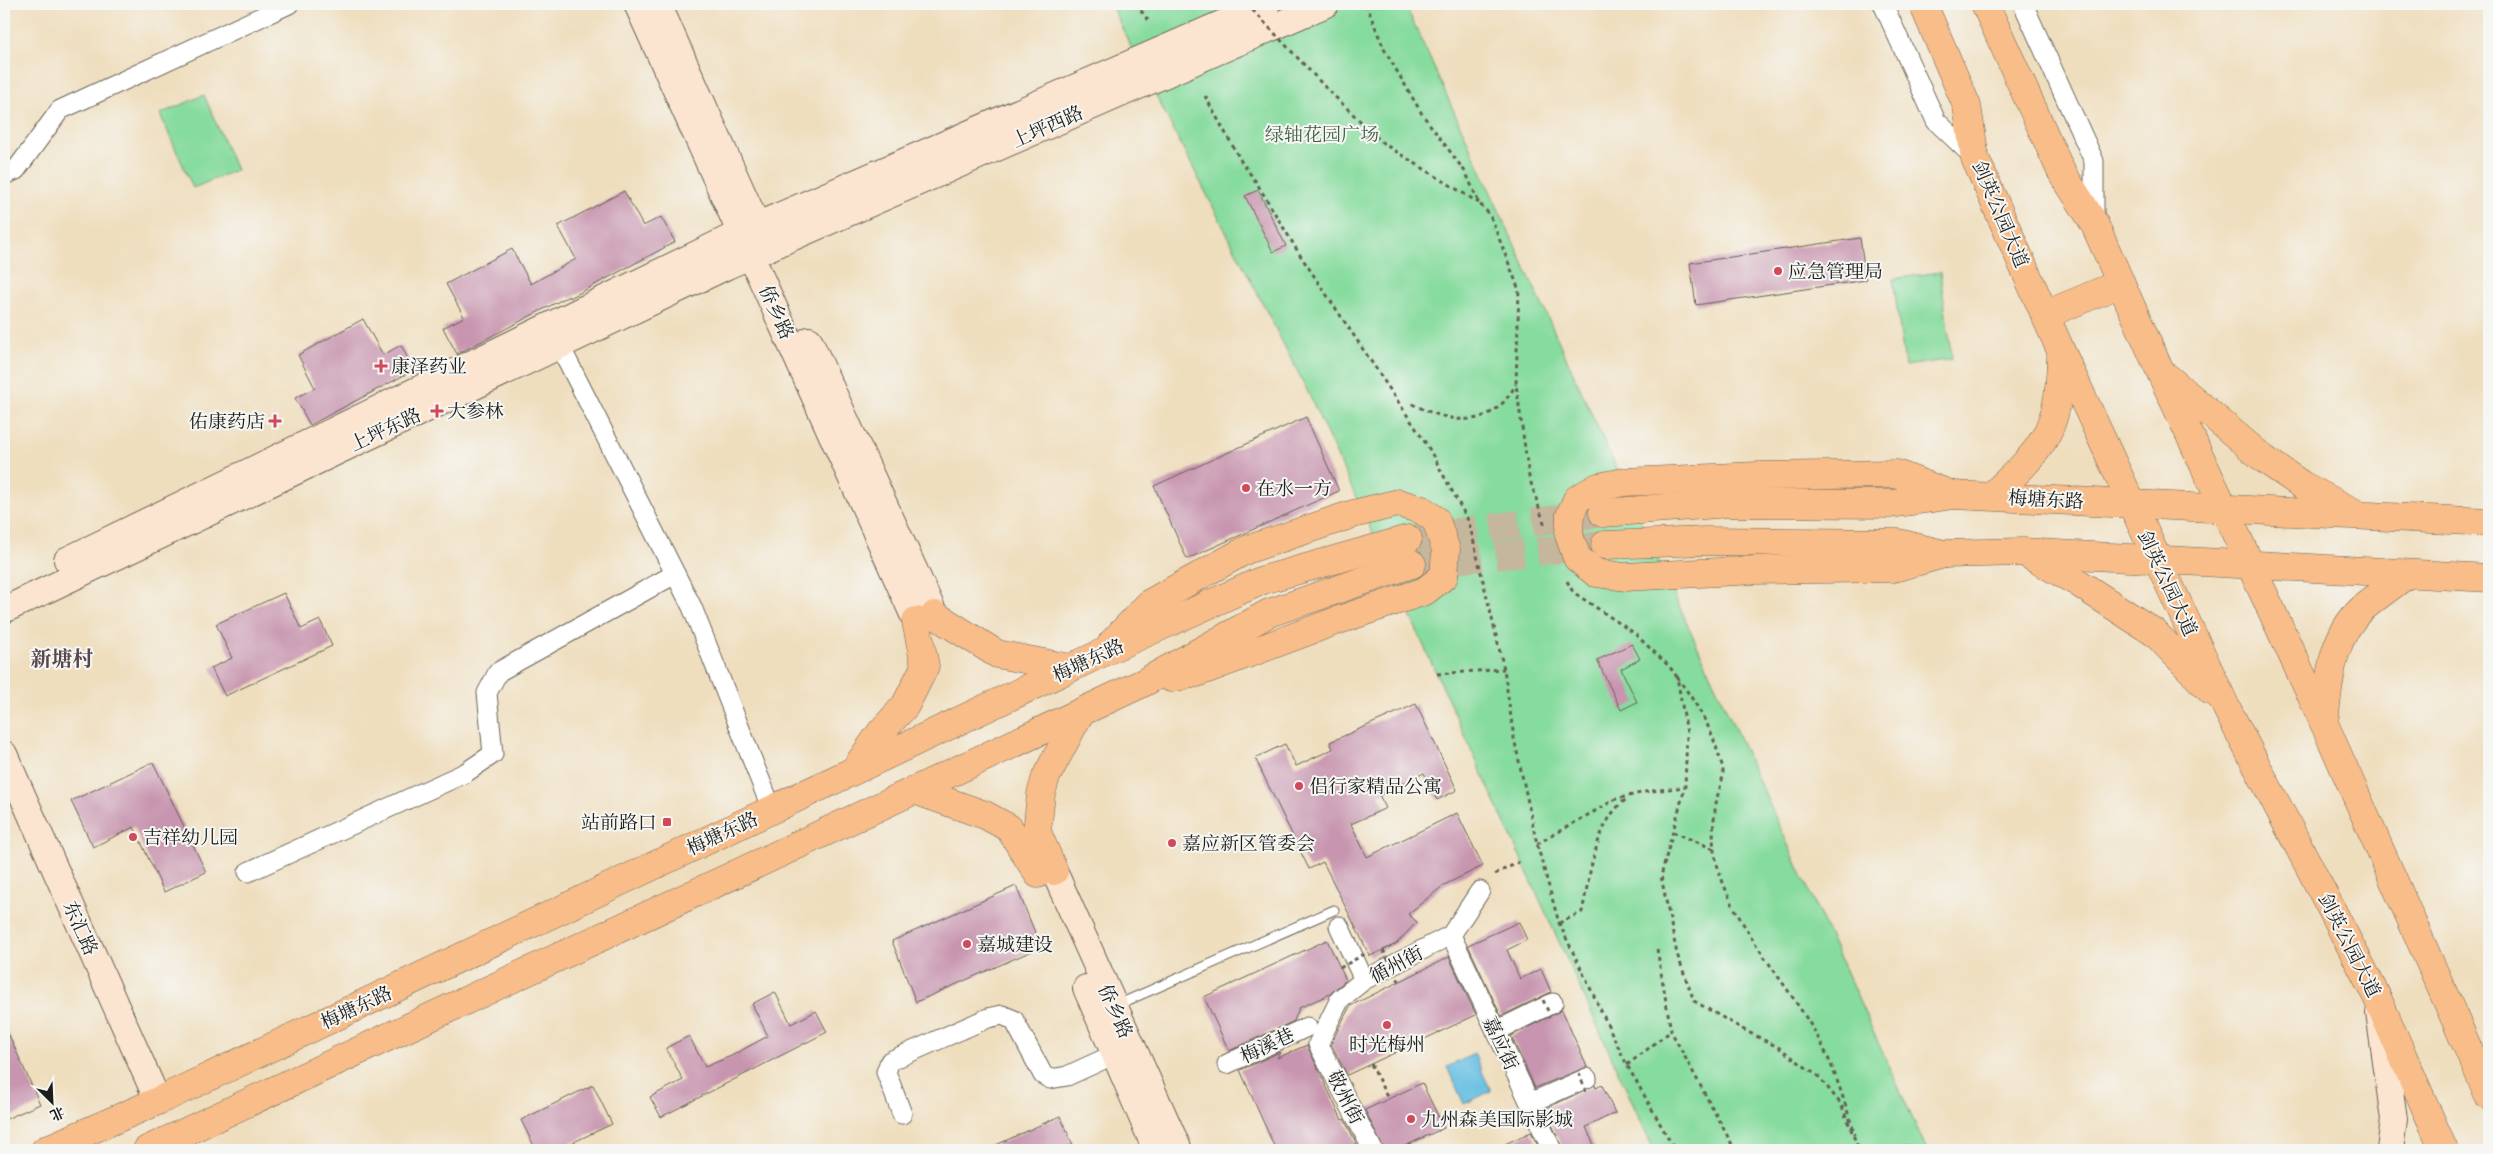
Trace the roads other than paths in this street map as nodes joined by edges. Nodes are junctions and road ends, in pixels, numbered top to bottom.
1 (289, 4) edge
2 (637, 4) edge
3 (658, 4) edge
4 (1267, 4) edge
5 (1326, 4) edge
6 (1883, 4) edge
7 (1923, 4) edge
8 (1985, 4) edge
9 (2023, 4) edge
10 (1975, 158) junction
11 (4, 175) edge
12 (2094, 223) junction
13 (749, 229) junction
14 (759, 252) junction
15 (2121, 283) junction
16 (2045, 315) junction
17 (562, 350) dead end
18 (2061, 351) junction
19 (2160, 371) junction
20 (1954, 495) junction
21 (1991, 496) junction
22 (2131, 504) junction
23 (2224, 510) junction
24 (1603, 513) tunnel mouth
25 (2363, 518) junction
26 (2489, 522) edge
27 (1605, 545) tunnel mouth
28 (2023, 552) junction
29 (1944, 554) junction
30 (2158, 560) junction
31 (2250, 565) junction
32 (676, 574) junction
33 (2406, 575) junction
34 (2489, 578) edge
35 (4, 591) edge
36 (4, 610) edge
37 (925, 618) junction
38 (1104, 652) junction
39 (1070, 668) junction
40 (1143, 683) junction
41 (2226, 707) junction
42 (1080, 713) junction
43 (2324, 723) junction
44 (4, 754) edge
45 (854, 770) junction
46 (914, 790) junction
47 (772, 810) junction
48 (248, 872) dead end
49 (1046, 873) junction
50 (1480, 891) dead end
51 (1337, 918) joint
52 (1451, 935) junction
53 (1364, 980) junction
54 (2376, 995) junction
55 (1548, 1004) dead end
56 (1114, 1006) junction
57 (1307, 1027) dead end
58 (1496, 1031) junction
59 (1318, 1044) joint
60 (1115, 1054) junction
61 (1227, 1064) dead end
62 (1584, 1081) dead end
63 (2489, 1096) edge
64 (158, 1102) junction
65 (1530, 1103) junction
66 (902, 1114) dead end
67 (45, 1150) edge
68 (146, 1150) edge
69 (1156, 1150) edge
70 (1179, 1150) edge
71 (1373, 1150) edge
72 (1552, 1150) edge
73 (2390, 1150) edge
74 (2444, 1150) edge

1 - 11 street
2 - 13 street, 侨乡路
3 - 13 street, 侨乡路
4 - 13 street, 上坪西路
5 - 14 street, 上坪西路
6 - 10 street
7 - 10 main road, 剑英公园大道
8 - 12 main road
9 - 12 street
10 - 16 main road, 剑英公园大道
12 - 15 main road
13 - 14 street, 侨乡路
13 - 35 street, 上坪东路
14 - 36 street, 上坪东路
14 - 37 street, 侨乡路
15 - 16 main road
15 - 19 main road
16 - 18 main road, 剑英公园大道
17 - 32 street
18 - 21 main road
18 - 22 main road, 剑英公园大道
19 - 23 main road
19 - 25 main road
20 - 21 main road, 梅塘东路
20 - 24 main road, 梅塘东路
20 - 29 main road
21 - 22 main road, 梅塘东路
22 - 23 main road, 梅塘东路
22 - 30 main road, 剑英公园大道
23 - 25 main road, 梅塘东路
23 - 31 main road
25 - 26 main road, 梅塘东路
27 - 29 main road
28 - 29 main road
28 - 30 main road
28 - 41 main road
30 - 31 main road
30 - 41 main road, 剑英公园大道
31 - 33 main road
31 - 43 main road
32 - 47 street
32 - 48 street
33 - 34 main road
33 - 43 main road
37 - 39 main road
37 - 45 main road
38 - 39 main road, 梅塘东路
38 - 40 main road, 梅塘东路
38 - 40 main road
39 - 45 main road, 梅塘东路
40 - 42 main road, 梅塘东路
41 - 54 main road, 剑英公园大道
42 - 46 main road, 梅塘东路
42 - 49 main road
43 - 63 main road
44 - 64 street, 东汇路
45 - 47 main road, 梅塘东路
46 - 49 main road
46 - 68 main road, 梅塘东路
47 - 64 main road, 梅塘东路
49 - 56 street, 侨乡路
49 - 60 street, 侨乡路
50 - 52 street, 循州街
51 - 53 street
51 - 56 lane
52 - 53 street, 循州街
52 - 58 street, 嘉应街
53 - 59 street, 循州街
54 - 73 street
54 - 74 main road, 剑英公园大道
55 - 58 street
56 - 70 street, 侨乡路
57 - 61 street, 梅溪巷
58 - 65 street, 嘉应街
59 - 71 street, 敬州街
60 - 66 street
60 - 69 street, 侨乡路
62 - 65 street
64 - 67 main road, 梅塘东路
65 - 72 street, 嘉应街

